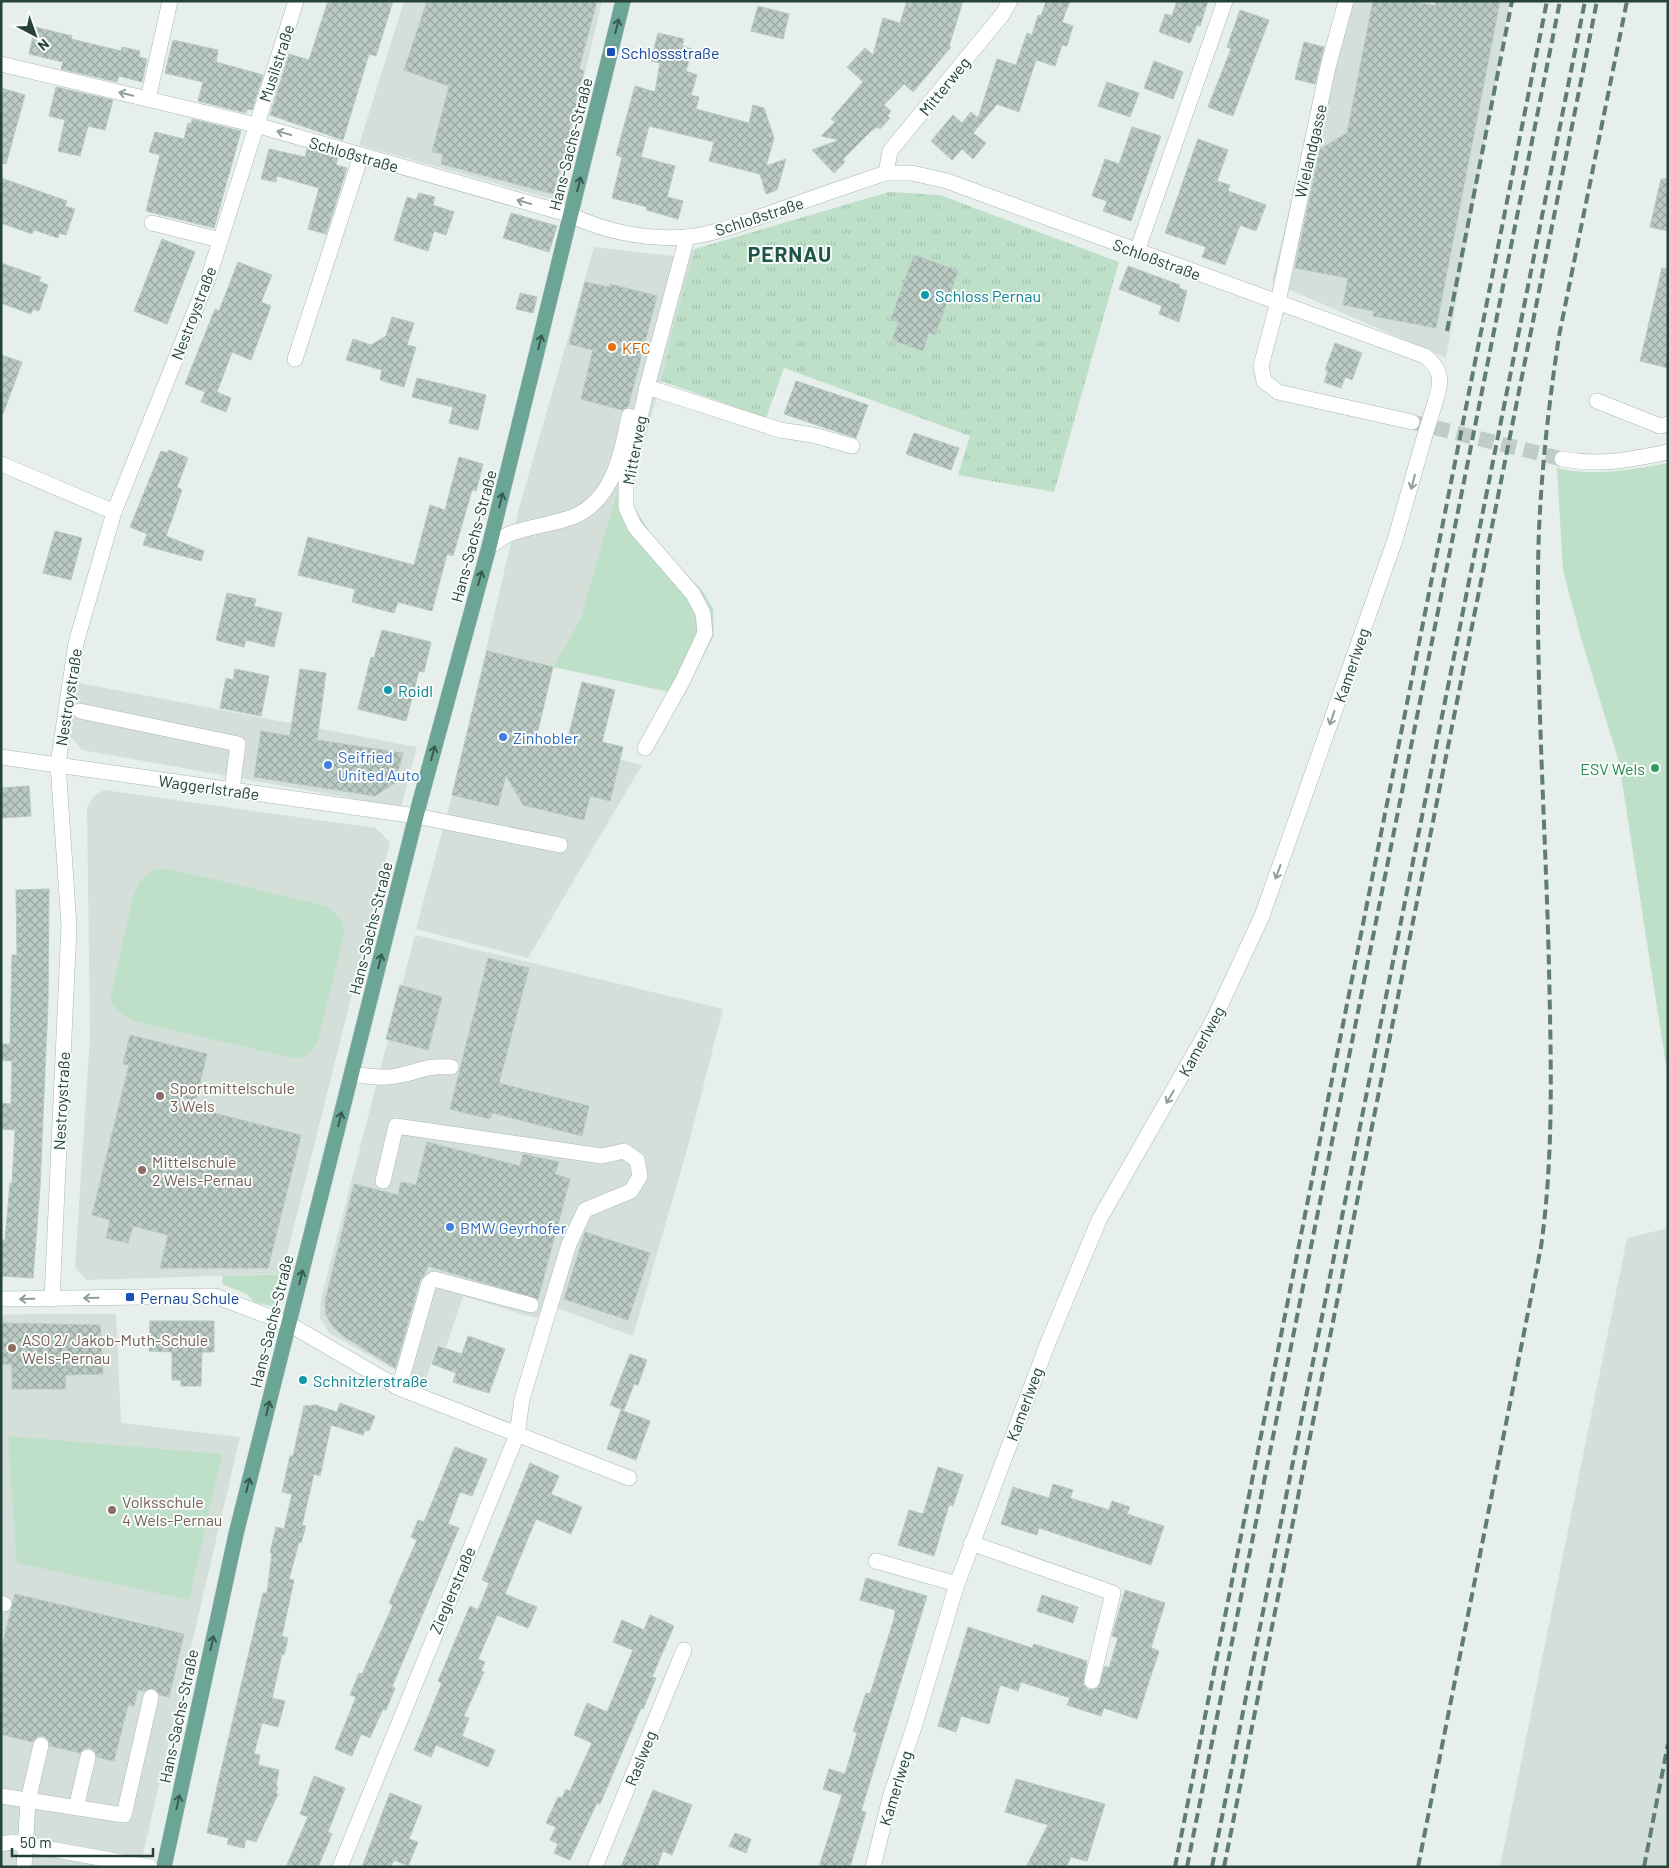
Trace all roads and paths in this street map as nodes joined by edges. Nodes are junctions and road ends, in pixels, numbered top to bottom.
1 (170, 1) edge
2 (296, 1) edge
3 (623, 1) edge
4 (1010, 1) edge
5 (1225, 1) edge
6 (1346, 1) edge
7 (1, 64) edge
8 (148, 99) junction
9 (256, 125) junction
10 (361, 156) junction
11 (886, 173) junction
12 (571, 215) junction
13 (152, 223) dead end
14 (686, 237) junction
15 (220, 240) junction
16 (1137, 251) junction
17 (1278, 302) junction
18 (295, 359) dead end
19 (647, 387) junction
20 (1597, 401) dead end
21 (629, 416) dead end
22 (1412, 422) tunnel mouth
23 (1668, 424) edge
24 (852, 446) dead end
25 (1668, 452) edge
26 (1562, 459) tunnel mouth
27 (1, 464) edge
28 (114, 512) junction
29 (489, 547) junction
30 (80, 711) dead end
31 (645, 748) dead end
32 (1, 757) edge
33 (58, 764) junction
34 (232, 790) junction
35 (416, 816) junction
36 (560, 845) dead end
37 (451, 1067) dead end
38 (352, 1074) junction
39 (383, 1181) dead end
40 (1, 1299) edge
41 (52, 1299) junction
42 (531, 1305) dead end
43 (289, 1324) junction
44 (399, 1388) junction
45 (517, 1435) junction
46 (629, 1478) dead end
47 (971, 1542) junction
48 (876, 1561) dead end
49 (957, 1584) junction
50 (684, 1650) dead end
51 (1092, 1682) dead end
52 (151, 1697) dead end
53 (41, 1745) dead end
54 (88, 1758) dead end
55 (1, 1796) edge
56 (28, 1801) junction
57 (76, 1808) junction
58 (1, 1844) edge
59 (25, 1845) junction
60 (24, 1867) edge
61 (150, 1867) edge
62 (164, 1867) edge
63 (340, 1867) edge
64 (595, 1867) edge
65 (873, 1867) edge

1 - 8 street
2 - 9 street, Musilstraße
12 -> 3 main road, Hans-Sachs-Straße
4 - 11 street, Mitterweg
5 - 16 street
6 - 17 street, Wielandgasse
8 -> 7 street, Schloßstraße
8 - 9 street, Schloßstraße
10 -> 9 street, Schloßstraße
9 - 15 street, Nestroystraße
12 -> 10 street, Schloßstraße
10 - 18 street
11 - 14 street, Schloßstraße
11 - 16 street, Schloßstraße
12 - 14 street, Schloßstraße
29 -> 12 main road, Hans-Sachs-Straße
13 - 15 street
14 - 19 street, Mitterweg
15 - 28 street, Nestroystraße
16 - 17 street, Schloßstraße
17 - 22 street
17 -> 47 street, Kamerlweg, bridge
19 - 24 street
19 - 31 street, Mitterweg
20 - 23 street
21 - 29 street
25 - 26 street
27 - 28 street
28 - 33 street, Nestroystraße
35 -> 29 main road, Hans-Sachs-Straße
30 - 34 street
32 - 33 street, Waggerlstraße
33 - 34 street, Waggerlstraße
33 - 41 street, Nestroystraße
34 - 35 street, Waggerlstraße
35 - 36 street, Waggerlstraße
38 -> 35 main road, Hans-Sachs-Straße
37 - 38 street
43 -> 38 main road, Hans-Sachs-Straße
39 - 45 street, Zieglerstraße
41 -> 40 street
43 -> 41 street
42 - 44 street
43 - 44 street
62 -> 43 main road, Hans-Sachs-Straße
44 - 45 street
45 - 46 street
45 - 63 street, Zieglerstraße
47 - 49 street, Kamerlweg
47 - 51 street
48 - 49 street
49 - 65 street, Kamerlweg
50 - 64 street, Raslweg
52 - 57 street
53 - 56 street
54 - 57 street
55 - 56 street
56 - 57 street
56 - 59 street
58 - 59 street
59 - 60 street
59 - 61 street

